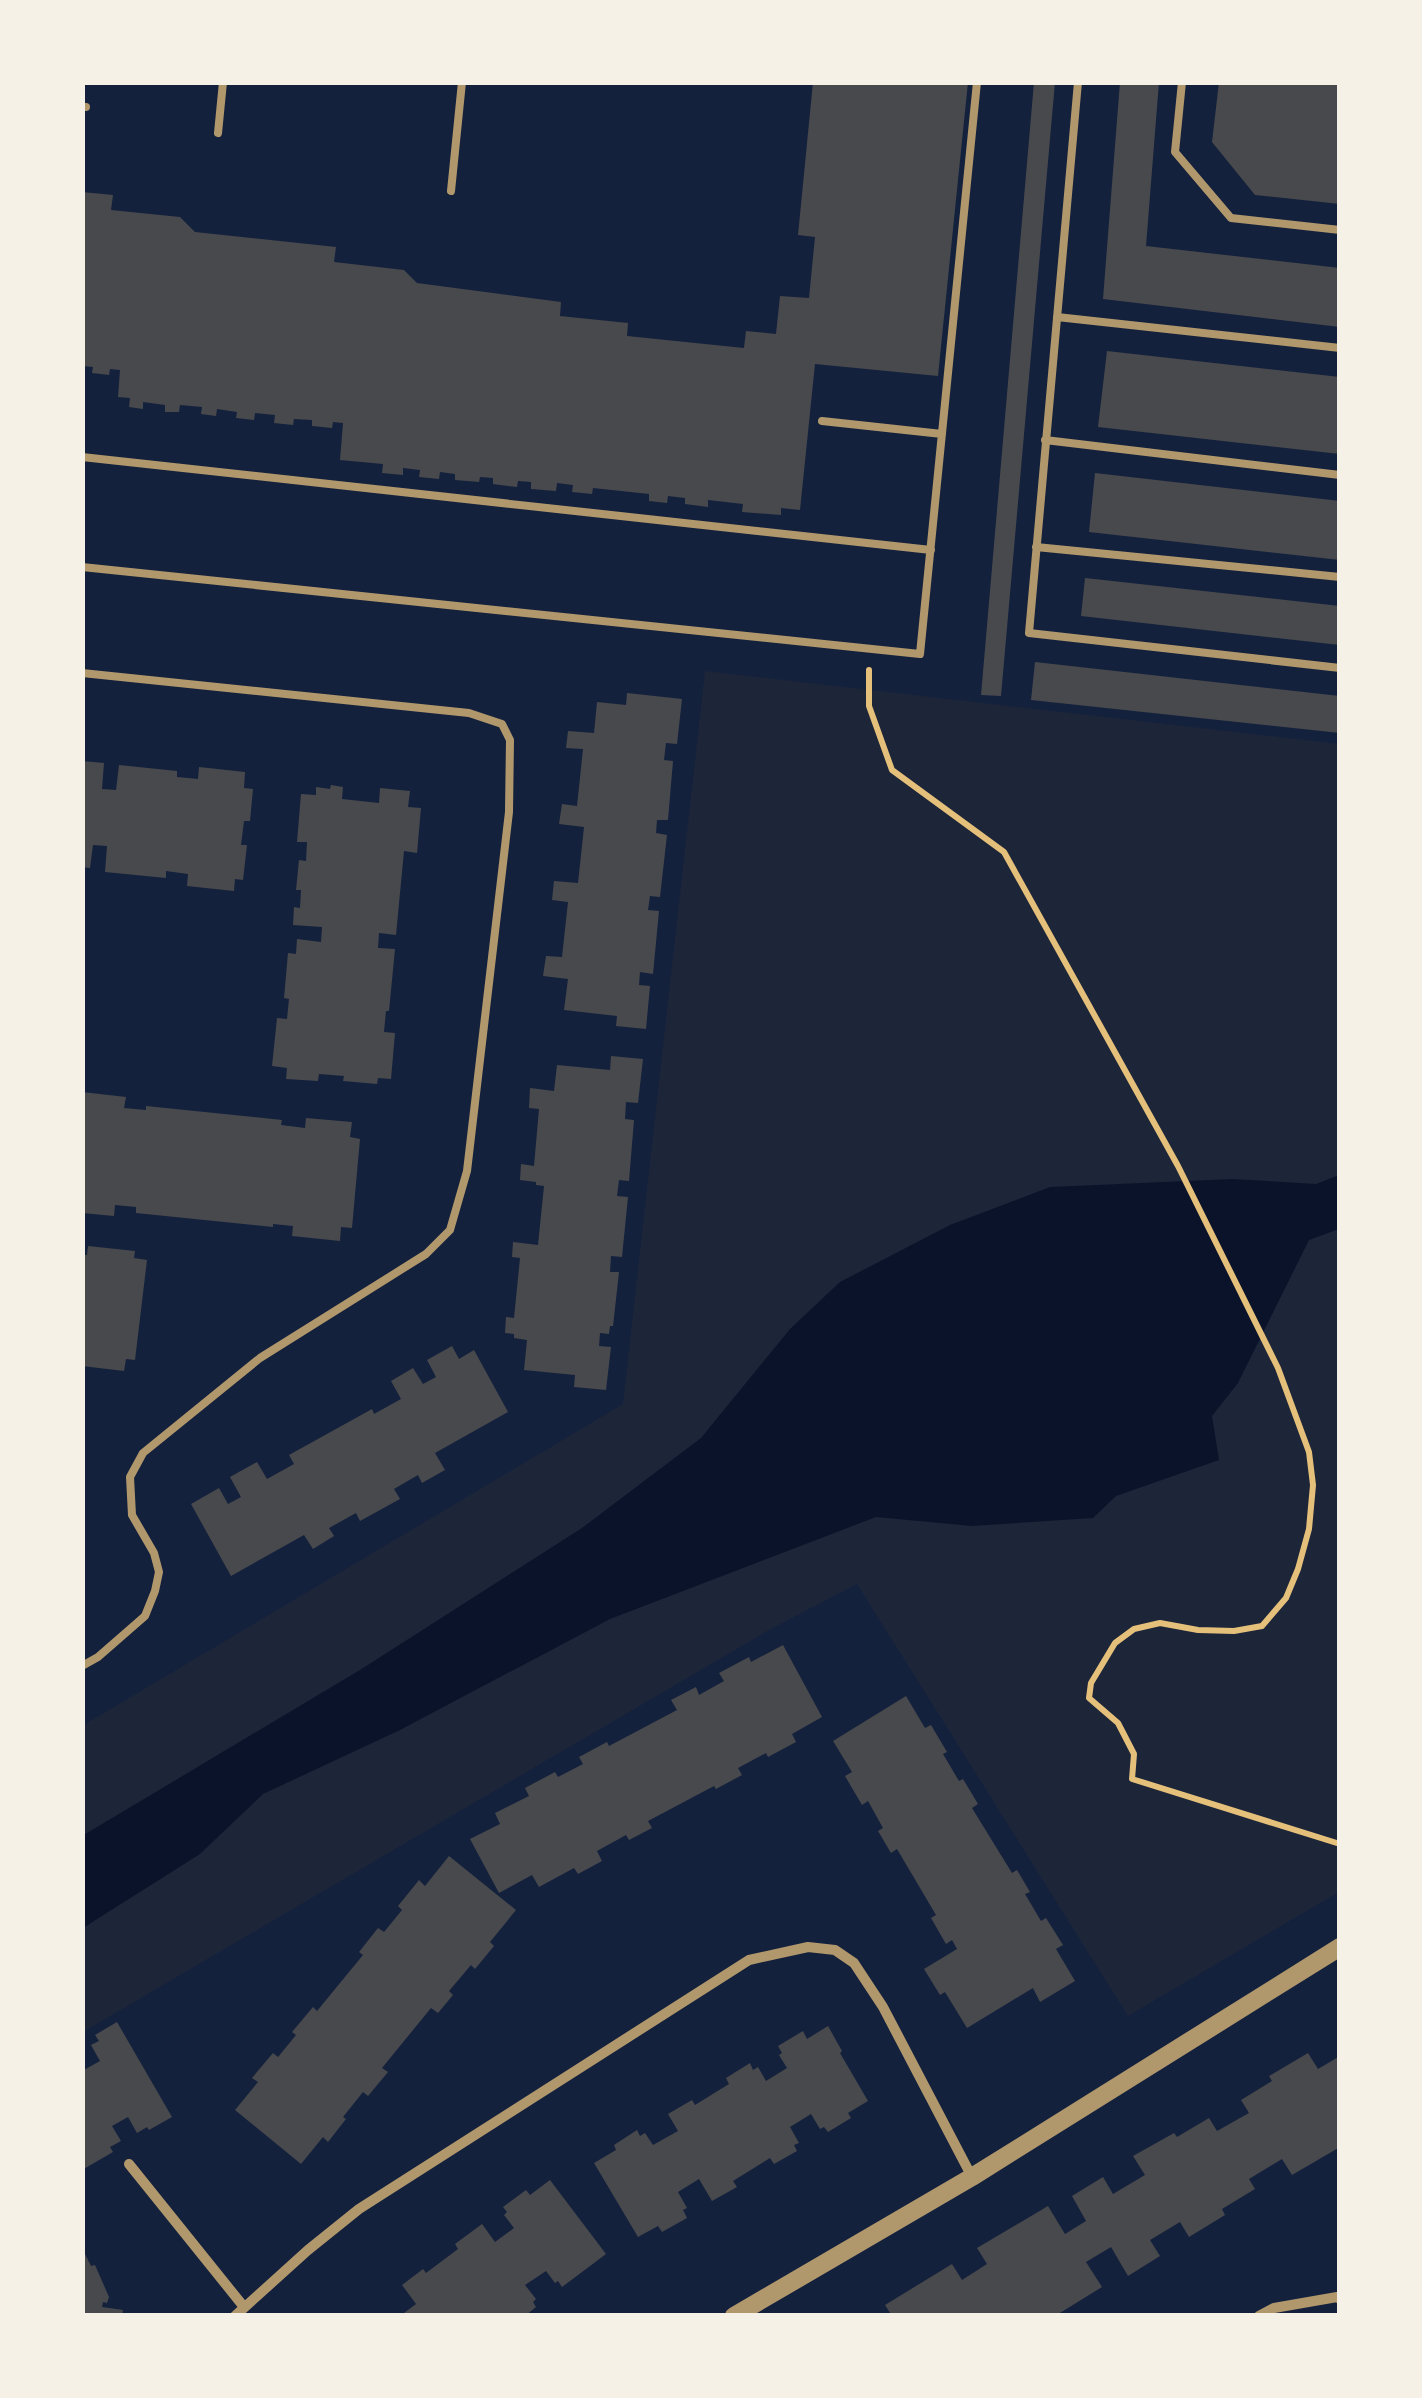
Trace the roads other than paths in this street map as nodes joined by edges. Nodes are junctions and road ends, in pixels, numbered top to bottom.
1 (224, 82) edge
2 (462, 82) edge
3 (976, 82) edge
4 (1078, 82) edge
5 (1182, 82) edge
6 (218, 133) dead end
7 (450, 191) dead end
8 (1340, 230) edge
9 (1056, 318) junction
10 (1340, 348) edge
11 (822, 421) dead end
12 (942, 434) junction
13 (1046, 440) junction
14 (82, 457) edge
15 (1340, 475) edge
16 (1036, 547) junction
17 (931, 550) junction
18 (82, 566) edge
19 (1340, 577) edge
20 (1340, 668) edge
21 (82, 672) edge
22 (82, 1666) edge
23 (1340, 1947) edge
24 (129, 2164) dead end
25 (972, 2177) junction
26 (1340, 2298) edge
27 (239, 2312) edge
28 (734, 2316) edge
29 (1259, 2316) edge

1 - 6 lane
2 - 7 lane
3 - 12 lane
4 - 9 lane
5 - 8 lane
9 - 10 lane
9 - 13 lane
11 - 12 lane
12 - 17 lane
13 - 15 lane
13 - 16 lane
14 - 17 lane
16 - 19 lane
16 - 20 lane
17 - 18 lane
21 - 22 lane
23 - 25 street
24 - 27 street
25 - 27 street
25 - 28 street
26 - 29 street

